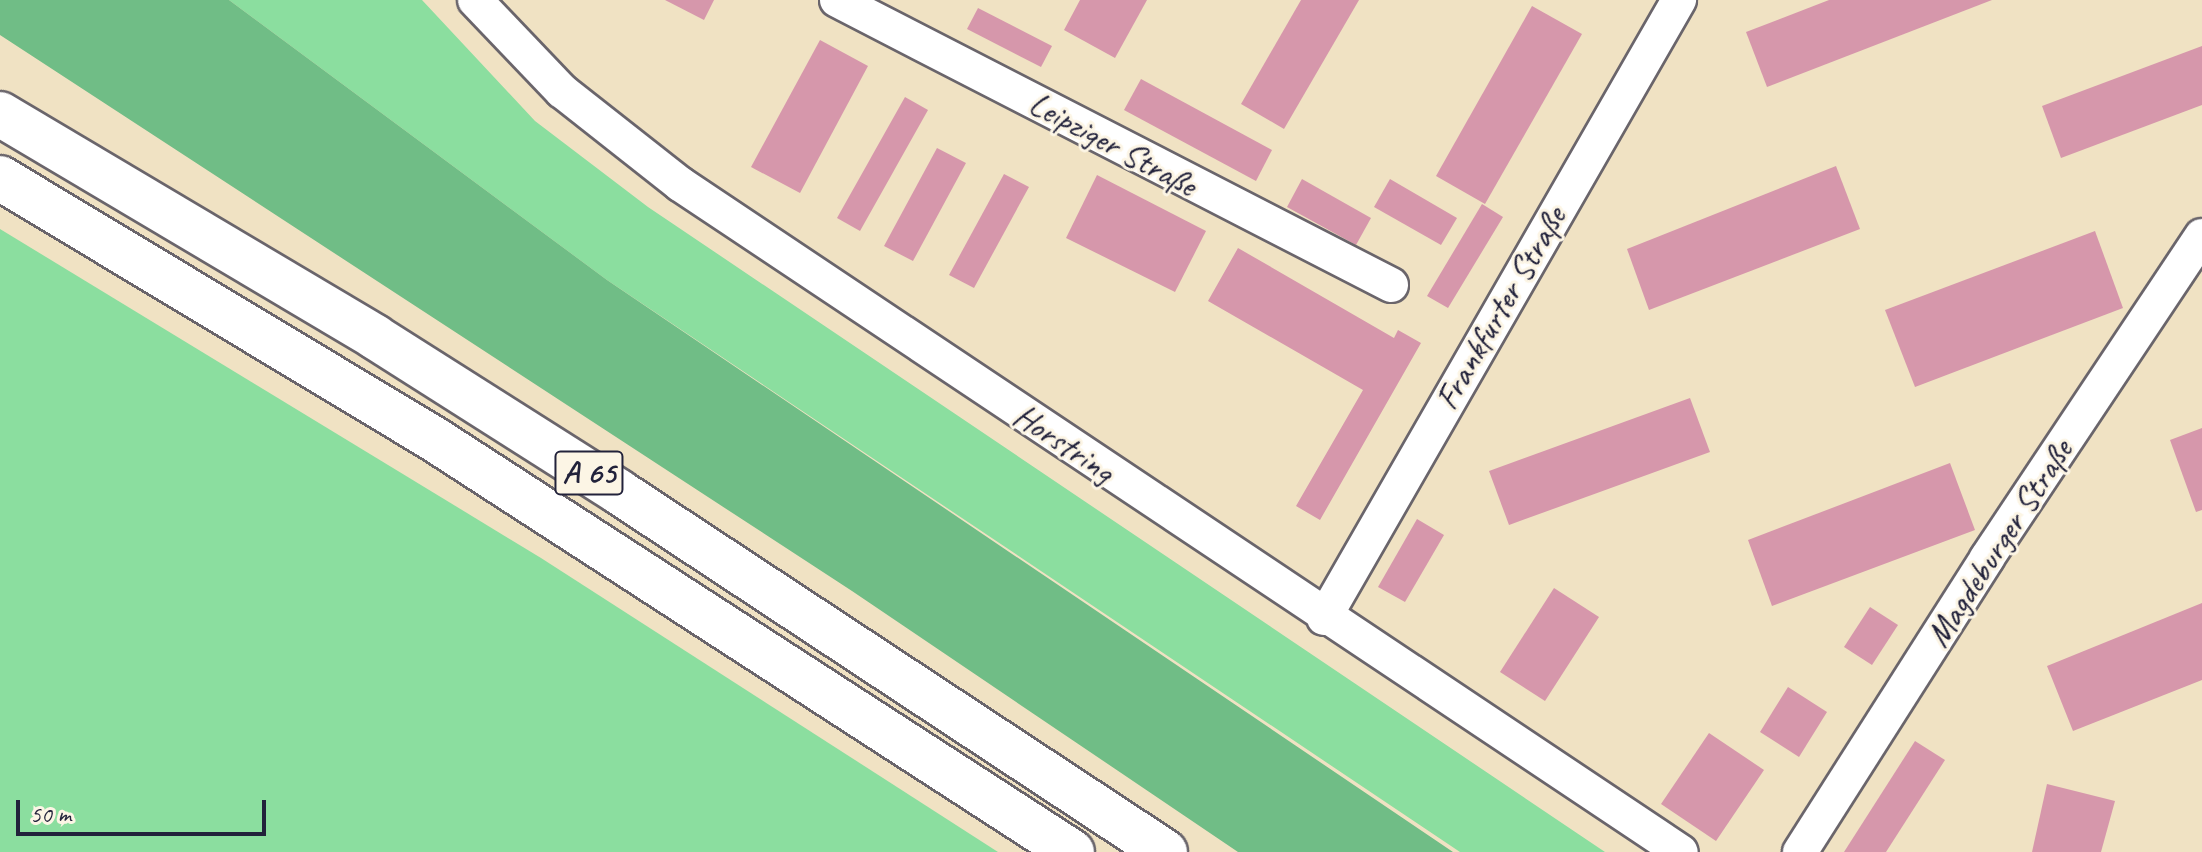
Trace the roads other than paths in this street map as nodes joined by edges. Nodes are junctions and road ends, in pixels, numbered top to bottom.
1 (475, 0) edge
2 (837, 0) edge
3 (1679, 0) edge
4 (0, 114) edge
5 (0, 178) edge
6 (2202, 236) edge
7 (1391, 285) dead end
8 (1324, 618) junction
9 (1072, 852) edge
10 (1165, 852) edge
11 (1681, 852) edge
12 (1800, 852) edge

1 - 8 street, Horstring
2 - 7 street, Leipziger Straße
3 - 8 street, Frankfurter Straße
4 - 10 highway, A 65
5 - 9 highway, A 65
6 - 12 street, Magdeburger Straße
8 - 11 street, Horstring

